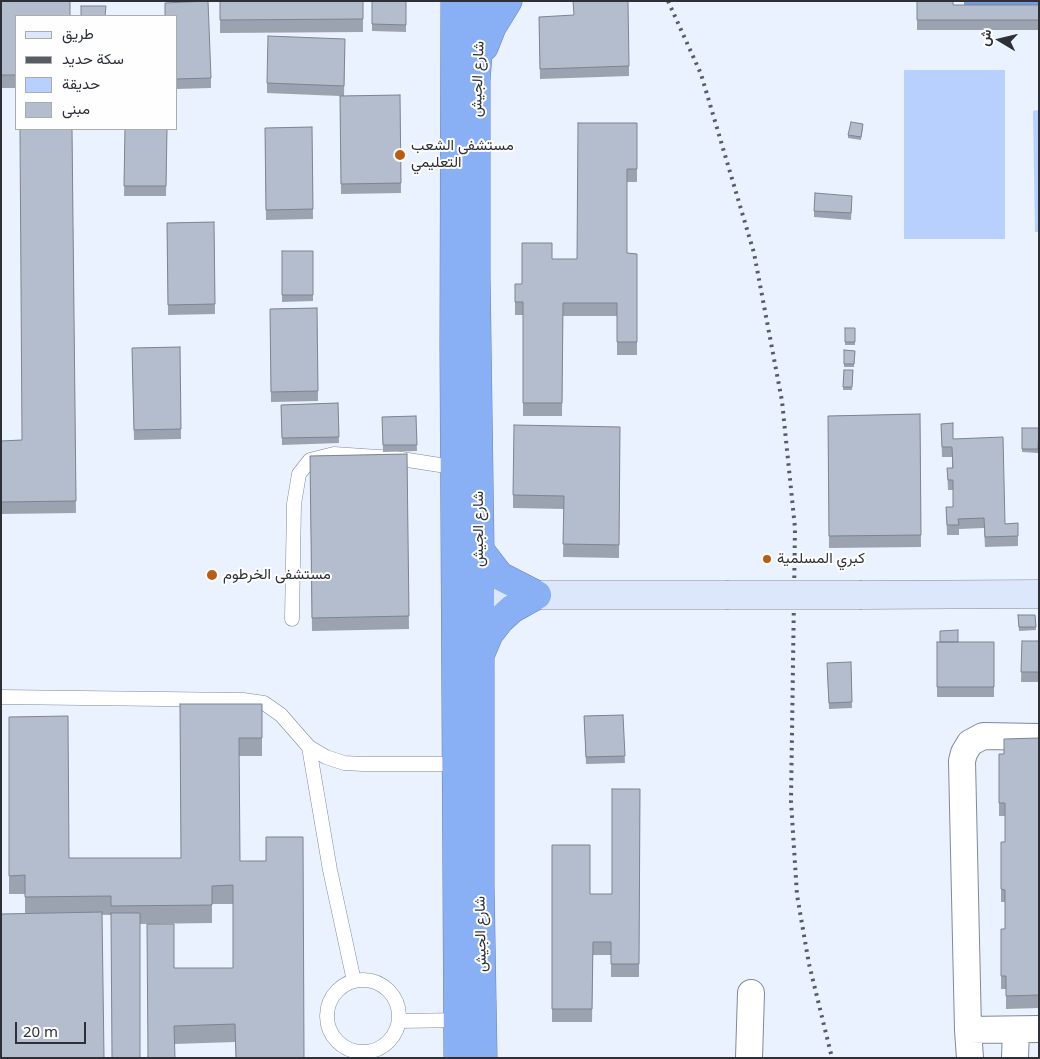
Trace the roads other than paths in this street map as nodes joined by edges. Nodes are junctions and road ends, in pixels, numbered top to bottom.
1 (456, 1) edge
2 (482, 1) edge
3 (508, 1) edge
4 (476, 80) junction
5 (467, 469) junction
6 (480, 550) junction
7 (468, 592) junction
8 (1039, 594) edge
9 (537, 595) junction
10 (292, 619) dead end
11 (479, 658) junction
12 (1, 697) edge
13 (1039, 737) edge
14 (309, 747) junction
15 (457, 764) junction
16 (354, 981) junction
17 (751, 994) dead end
18 (470, 1020) junction
19 (399, 1021) junction
20 (1027, 1029) edge
21 (968, 1030) junction
22 (358, 1055) edge
23 (458, 1058) edge
24 (483, 1058) edge
25 (749, 1058) edge
26 (970, 1058) edge
27 (1015, 1058) edge

1 - 5 highway, شارع الجيش
2 - 4 highway, شارع الجيش
3 - 4 highway
4 - 5 highway, شارع الجيش
5 - 6 highway, شارع الجيش
5 - 7 highway, شارع الجيش
5 - 10 lane
6 - 7 highway, شارع الجيش
6 - 9 highway
7 - 9 street
7 - 11 highway, شارع الجيش
7 - 15 highway, شارع الجيش
8 - 9 street, bridge
9 - 11 highway
11 - 18 highway, شارع الجيش
12 - 14 lane
13 - 21 street
14 - 15 lane
14 - 16 lane
15 - 18 highway, شارع الجيش
16 - 19 lane
16 - 22 lane
17 - 25 street
18 - 19 lane
18 - 23 highway, شارع الجيش
18 - 24 highway, شارع الجيش
19 - 22 lane
20 - 21 street
20 - 27 street
21 - 26 street

